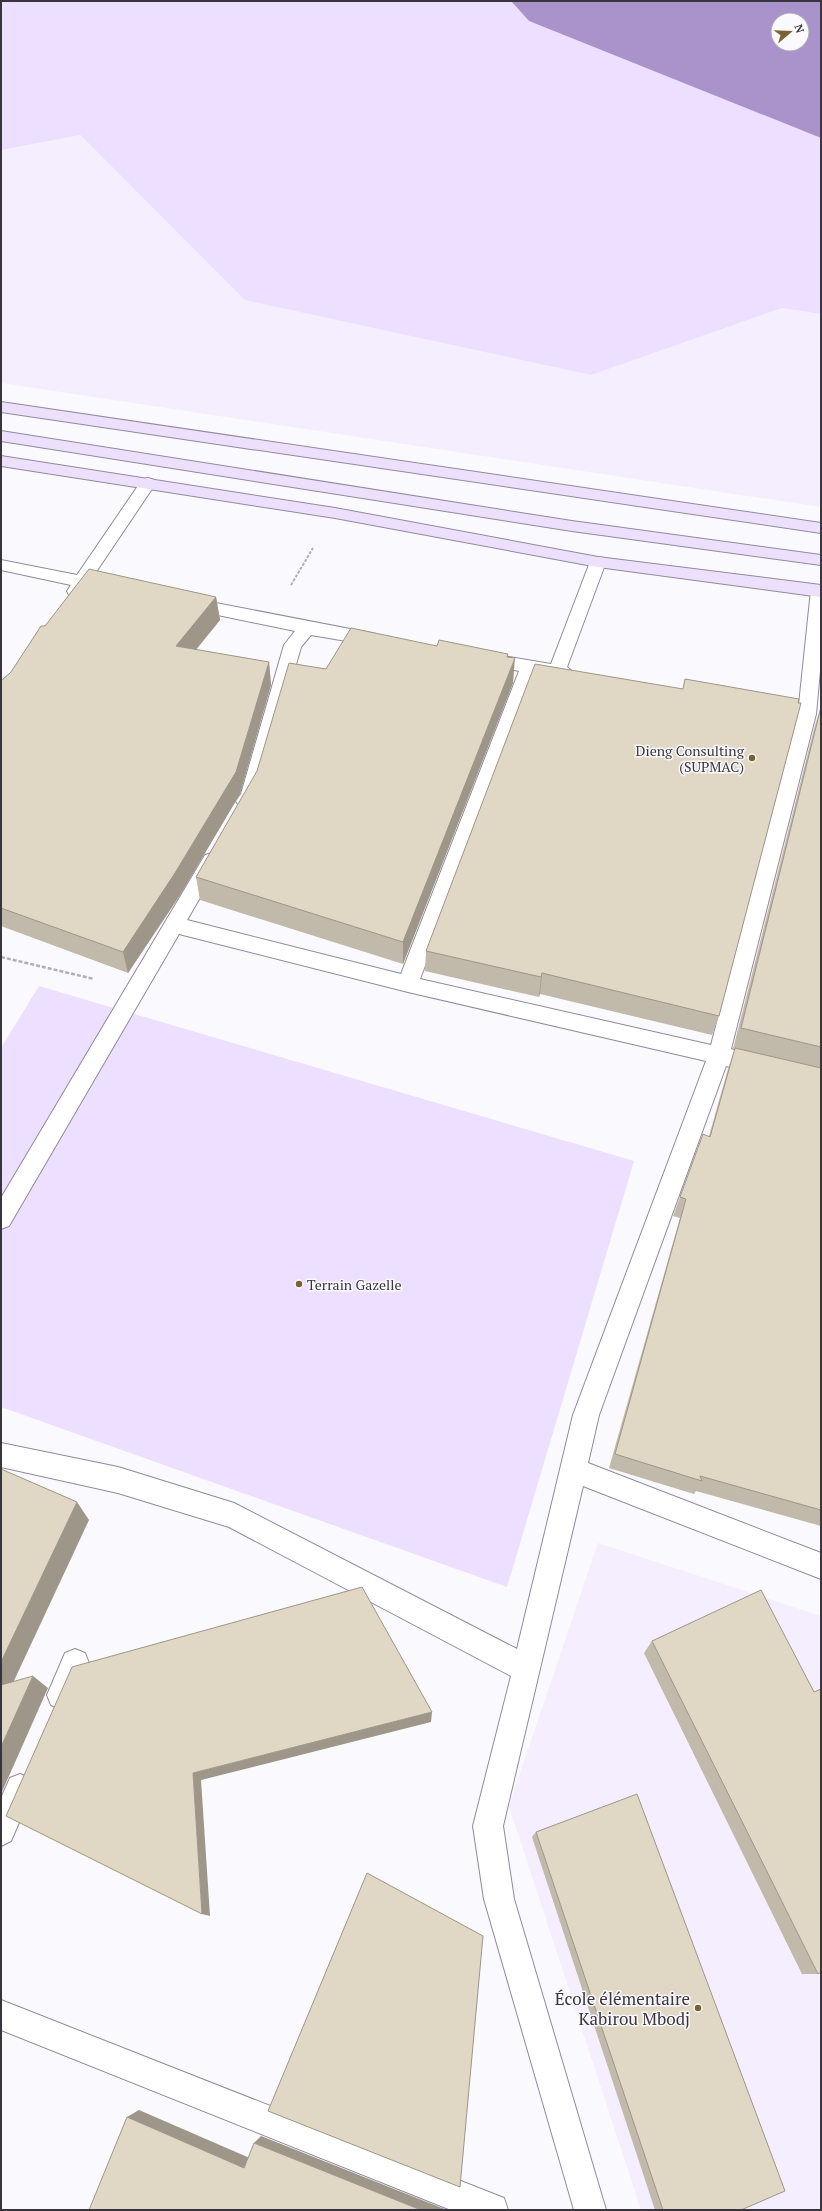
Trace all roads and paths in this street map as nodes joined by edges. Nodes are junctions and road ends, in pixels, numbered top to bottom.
1 (1, 407) edge
2 (1, 436) edge
3 (1, 461) edge
4 (148, 483) junction
5 (335, 513) junction
6 (572, 526) junction
7 (821, 528) edge
8 (821, 560) edge
9 (598, 562) junction
10 (1, 565) edge
11 (741, 580) junction
12 (82, 581) junction
13 (820, 590) edge
14 (128, 591) edge
15 (175, 601) edge
16 (65, 606) edge
17 (268, 621) junction
18 (306, 628) junction
19 (391, 642) edge
20 (468, 656) edge
21 (530, 666) junction
22 (557, 671) junction
23 (580, 675) edge
24 (238, 816) edge
25 (222, 843) edge
26 (175, 926) junction
27 (1, 956) edge
28 (408, 984) junction
29 (135, 991) junction
30 (719, 1056) junction
31 (755, 1064) edge
32 (1, 1219) edge
33 (1, 1455) edge
34 (574, 1470) junction
35 (821, 1566) edge
36 (75, 1663) dead end
37 (526, 1669) junction
38 (49, 1722) edge
39 (30, 1765) edge
40 (1, 1831) edge
41 (1, 2015) edge
42 (492, 2210) edge
43 (590, 2210) edge

1 - 7 main road
2 - 6 main road
3 - 4 main road
4 - 5 main road
4 - 12 street
5 - 9 main road
5 - 17 path
6 - 8 main road
6 - 11 main road
9 - 11 main road
9 - 22 street
10 - 12 street
11 - 13 main road
12 - 14 street
12 - 16 street
13 - 30 street
15 - 17 street
17 - 18 street
18 - 19 street
18 - 24 street
20 - 21 street
21 - 22 street
21 - 28 street
22 - 23 street
25 - 26 street
26 - 28 street
26 - 29 street
27 - 29 path
28 - 30 street
29 - 32 street
30 - 31 street
30 - 34 street
33 - 37 street
34 - 35 street
34 - 37 street
36 - 38 street
37 - 43 street
39 - 40 street
41 - 42 street

